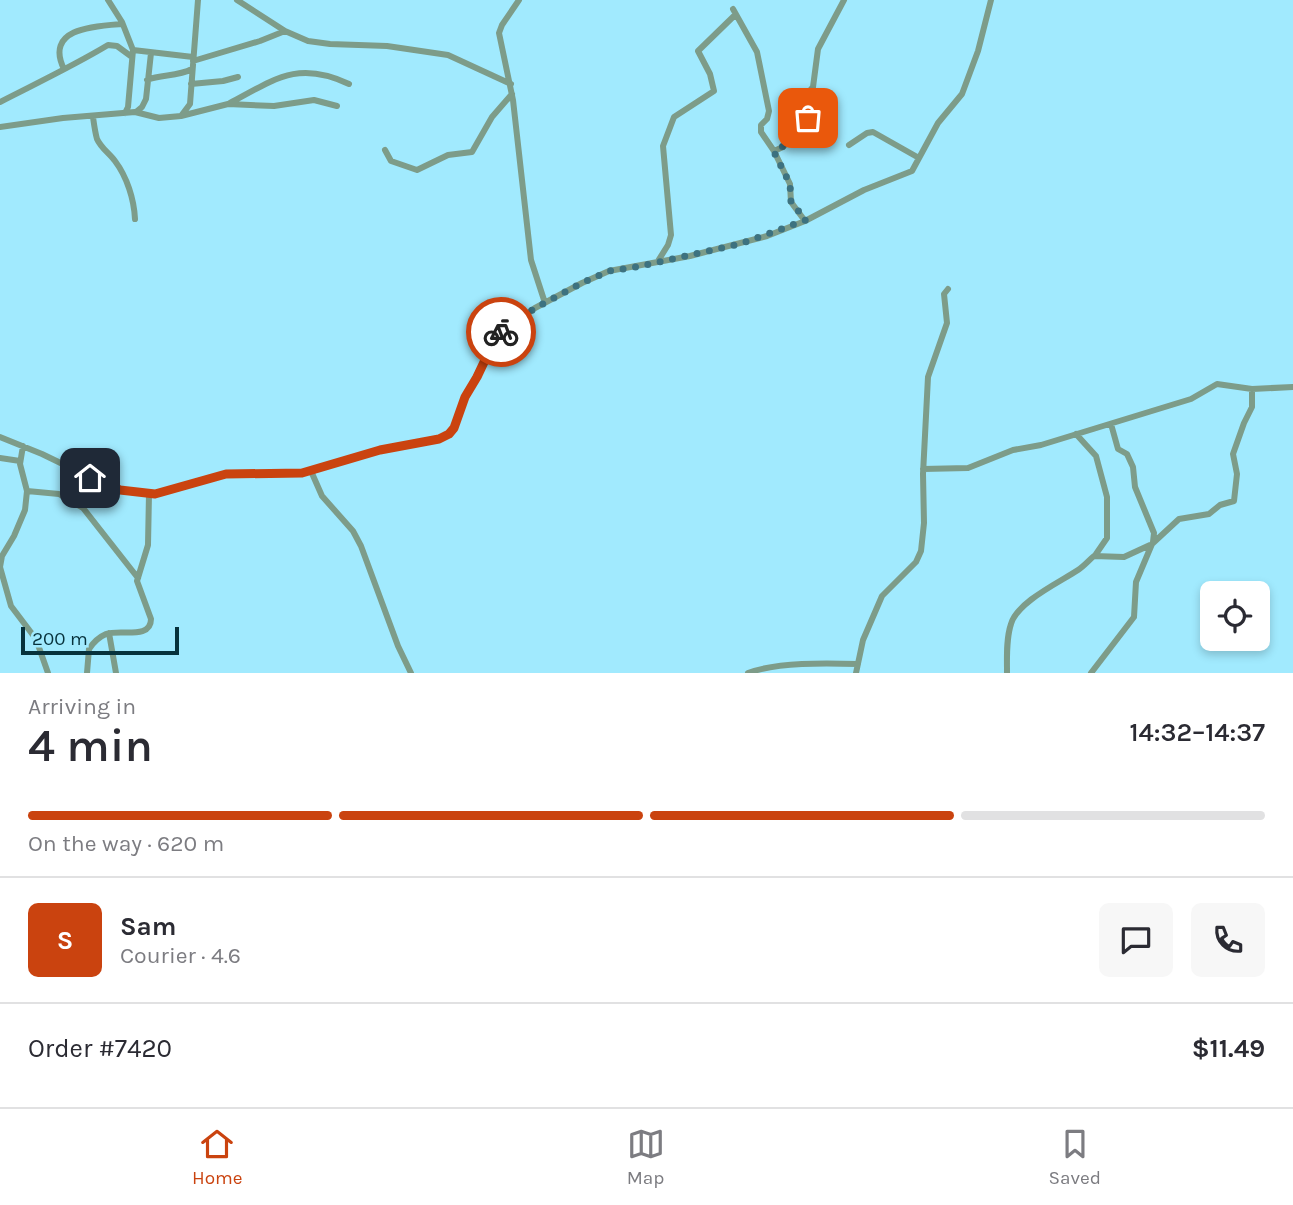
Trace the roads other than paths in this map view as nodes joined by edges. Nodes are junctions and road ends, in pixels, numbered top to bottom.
1 (108, 0) edge
2 (237, 0) edge
3 (519, 0) edge
4 (844, 0) edge
5 (991, 0) edge
6 (199, 1) edge
7 (122, 24) junction
8 (285, 31) junction
9 (151, 53) junction
10 (133, 54) junction
11 (193, 62) junction
12 (64, 69) junction
13 (177, 75) junction
14 (238, 77) dead end
15 (147, 80) junction
16 (191, 84) junction
17 (349, 84) dead end
18 (511, 84) junction
19 (512, 94) junction
20 (0, 102) edge
21 (228, 104) junction
22 (337, 106) dead end
23 (135, 112) junction
24 (125, 113) junction
25 (181, 116) junction
26 (93, 117) junction
27 (0, 127) edge
28 (849, 145) dead end
29 (385, 150) dead end
30 (774, 152) junction
31 (919, 158) junction
32 (135, 219) dead end
33 (806, 220) junction
34 (658, 261) junction
35 (948, 289) dead end
36 (545, 303) junction
37 (1293, 387) edge
38 (1252, 389) junction
39 (1111, 424) junction
40 (1076, 434) junction
41 (0, 437) edge
42 (23, 446) junction
43 (0, 458) edge
44 (20, 461) junction
45 (923, 469) junction
46 (312, 471) junction
47 (27, 491) junction
48 (149, 494) junction
49 (1153, 544) junction
50 (1094, 555) junction
51 (138, 578) junction
52 (109, 633) junction
53 (858, 664) junction
54 (48, 673) edge
55 (87, 673) edge
56 (116, 673) edge
57 (411, 673) edge
58 (748, 673) edge
59 (856, 673) edge
60 (1007, 673) edge
61 (1091, 673) edge

1 - 7 street
2 - 8 street
3 - 18 street
4 - 30 street
5 - 31 street
6 - 11 street
7 - 10 street
7 - 12 street
8 - 11 street
8 - 18 street
9 - 10 street
9 - 11 street
9 - 15 street
10 - 12 street
10 - 24 street
11 - 13 street
11 - 16 street
12 - 20 street
13 - 15 street
13 - 16 street
14 - 16 street
15 - 23 street
16 - 25 street
17 - 21 street
18 - 19 street
19 - 29 street
19 - 36 street
21 - 22 street
21 - 25 street
23 - 24 street
23 - 25 street
24 - 26 street
26 - 27 street
26 - 32 street
28 - 31 street
30 - 33 street
30 - 34 street
31 - 33 street
33 - 34 street
34 - 36 street
35 - 45 street
36 - 46 street
37 - 38 street
38 - 39 street
38 - 49 street
39 - 40 street
39 - 49 street
40 - 45 street
40 - 50 street
41 - 42 street
42 - 44 street
42 - 48 street
43 - 44 street
44 - 47 street
45 - 53 street
46 - 48 street
46 - 57 street
47 - 51 street
47 - 54 street
48 - 51 street
49 - 50 street
49 - 61 street
50 - 60 street
51 - 52 street
52 - 55 street
52 - 56 street
53 - 58 street
53 - 59 street

